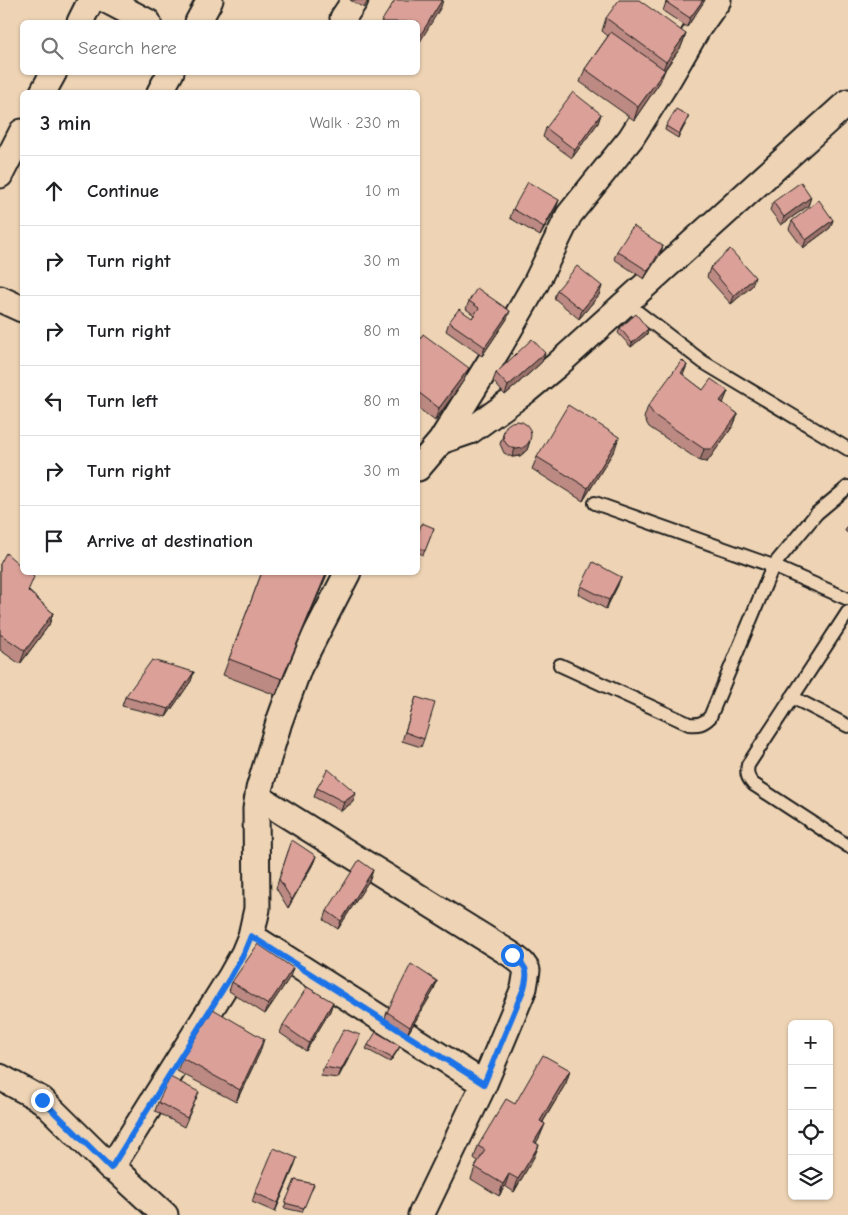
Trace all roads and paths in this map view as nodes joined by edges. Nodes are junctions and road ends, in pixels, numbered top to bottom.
1 (92, 0) edge
2 (106, 0) edge
3 (210, 0) edge
4 (718, 0) edge
5 (81, 20) edge
6 (144, 20) edge
7 (199, 20) edge
8 (52, 75) edge
9 (169, 75) edge
10 (44, 90) edge
11 (161, 90) edge
12 (848, 102) edge
13 (20, 136) edge
14 (0, 175) edge
15 (0, 299) edge
16 (626, 303) junction
17 (20, 308) edge
18 (442, 441) junction
19 (848, 449) edge
20 (420, 466) edge
21 (848, 488) edge
22 (595, 503) dead end
23 (773, 566) junction
24 (346, 575) edge
25 (848, 600) edge
26 (848, 612) edge
27 (560, 665) dead end
28 (792, 697) junction
29 (848, 726) edge
30 (258, 797) junction
31 (848, 846) edge
32 (251, 936) junction
33 (0, 1077) edge
34 (484, 1084) junction
35 (111, 1168) junction
36 (165, 1215) edge
37 (421, 1215) edge

1 - 5 street
2 - 6 street
3 - 7 street
4 - 18 street
8 - 10 street
9 - 11 street
12 - 16 street
13 - 14 street
15 - 17 street
16 - 18 street
16 - 19 lane
18 - 20 street
21 - 23 lane
22 - 23 lane
23 - 25 lane
23 - 27 lane
24 - 30 street
26 - 28 lane
28 - 29 lane
28 - 31 lane
30 - 32 street
30 - 34 street
32 - 34 street
32 - 35 street
33 - 35 street
34 - 37 street
35 - 36 street

